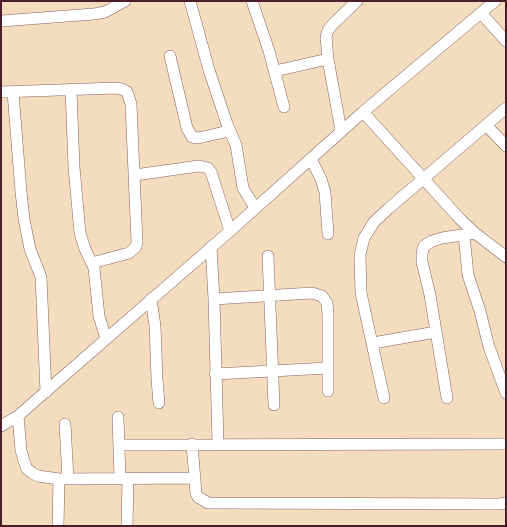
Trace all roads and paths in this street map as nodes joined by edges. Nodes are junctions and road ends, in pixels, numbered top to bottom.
1 (126, 1) edge
2 (190, 1) edge
3 (252, 1) edge
4 (357, 1) edge
5 (495, 1) edge
6 (481, 13) junction
7 (1, 21) edge
8 (506, 41) edge
9 (170, 56) dead end
10 (328, 59) junction
11 (275, 71) junction
12 (71, 90) junction
13 (1, 92) edge
14 (13, 92) junction
15 (284, 107) dead end
16 (506, 108) edge
17 (363, 112) junction
18 (486, 125) junction
19 (230, 131) junction
20 (341, 131) junction
21 (506, 146) edge
22 (311, 159) junction
23 (135, 175) junction
24 (423, 178) junction
25 (255, 208) junction
26 (230, 231) junction
27 (328, 234) dead end
28 (470, 234) junction
29 (211, 247) junction
30 (504, 252) edge
31 (268, 256) dead end
32 (92, 263) junction
33 (270, 294) junction
34 (151, 299) junction
35 (214, 299) junction
36 (436, 332) junction
37 (106, 339) junction
38 (373, 343) junction
39 (328, 368) junction
40 (273, 370) junction
41 (216, 374) junction
42 (328, 391) dead end
43 (46, 392) junction
44 (506, 393) edge
45 (384, 398) dead end
46 (447, 398) dead end
47 (159, 403) dead end
48 (274, 405) dead end
49 (18, 416) junction
50 (118, 417) dead end
51 (66, 424) dead end
52 (1, 426) edge
53 (218, 443) junction
54 (192, 444) junction
55 (506, 444) edge
56 (120, 445) junction
57 (124, 478) junction
58 (194, 478) junction
59 (64, 479) junction
60 (506, 503) edge
61 (58, 526) edge
62 (126, 526) edge

1 - 7 street
2 - 19 street
3 - 11 street
4 - 10 street
5 - 6 street
6 - 8 street
6 - 17 street
9 - 19 street
10 - 11 street
10 - 20 street
11 - 15 street
12 - 14 street
12 - 23 street
12 - 32 street
13 - 14 street
14 - 43 street
16 - 18 street
17 - 20 street
17 - 24 street
18 - 21 street
18 - 24 street
19 - 25 street
20 - 22 street
22 - 25 street
22 - 27 street
23 - 26 street
23 - 32 street
24 - 28 street
24 - 38 street
25 - 26 street
26 - 29 street
28 - 30 street
28 - 36 street
28 - 44 street
29 - 34 street
29 - 35 street
31 - 33 street
32 - 37 street
33 - 35 street
33 - 39 street
33 - 40 street
34 - 37 street
34 - 47 street
35 - 41 street
36 - 38 street
36 - 46 street
37 - 43 street
38 - 45 street
39 - 40 street
39 - 42 street
40 - 41 street
40 - 48 street
41 - 53 street
43 - 49 street
49 - 52 street
49 - 59 street
50 - 56 street
51 - 59 street
53 - 54 street
53 - 55 street
54 - 56 street
54 - 58 street
56 - 57 street
57 - 58 street
57 - 59 street
57 - 62 street
58 - 60 street
59 - 61 street

